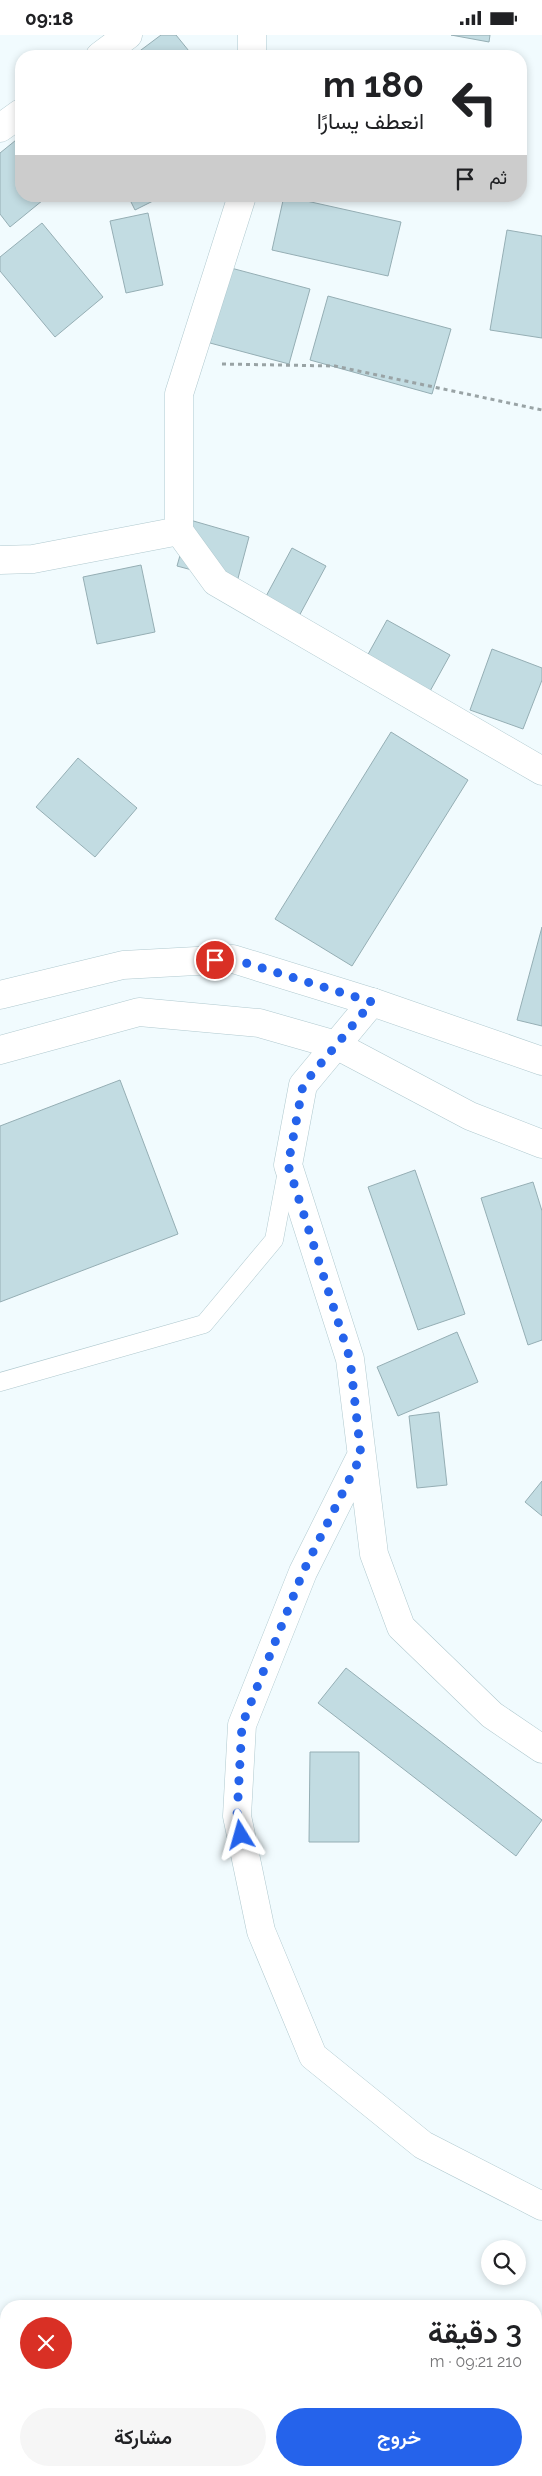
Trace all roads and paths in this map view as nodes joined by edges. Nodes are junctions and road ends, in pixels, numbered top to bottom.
1 (128, 35) edge
2 (252, 35) edge
3 (108, 50) edge
4 (252, 50) edge
5 (15, 117) edge
6 (0, 128) edge
7 (240, 202) edge
8 (188, 364) junction
9 (542, 411) edge
10 (179, 531) junction
11 (0, 560) edge
12 (542, 771) edge
13 (0, 995) edge
14 (372, 1002) junction
15 (336, 1045) junction
16 (0, 1050) edge
17 (542, 1061) edge
18 (542, 1144) edge
19 (288, 1165) junction
20 (0, 1382) edge
21 (361, 1456) junction
22 (542, 1749) edge
23 (542, 2205) edge

1 - 3 street
2 - 4 street
5 - 6 street
7 - 8 street
8 - 9 path
8 - 10 street
10 - 11 street
10 - 12 street
13 - 14 street
14 - 15 street
14 - 17 street
15 - 16 street
15 - 18 street
15 - 19 street
19 - 20 lane
19 - 21 street
21 - 22 street
21 - 23 street

